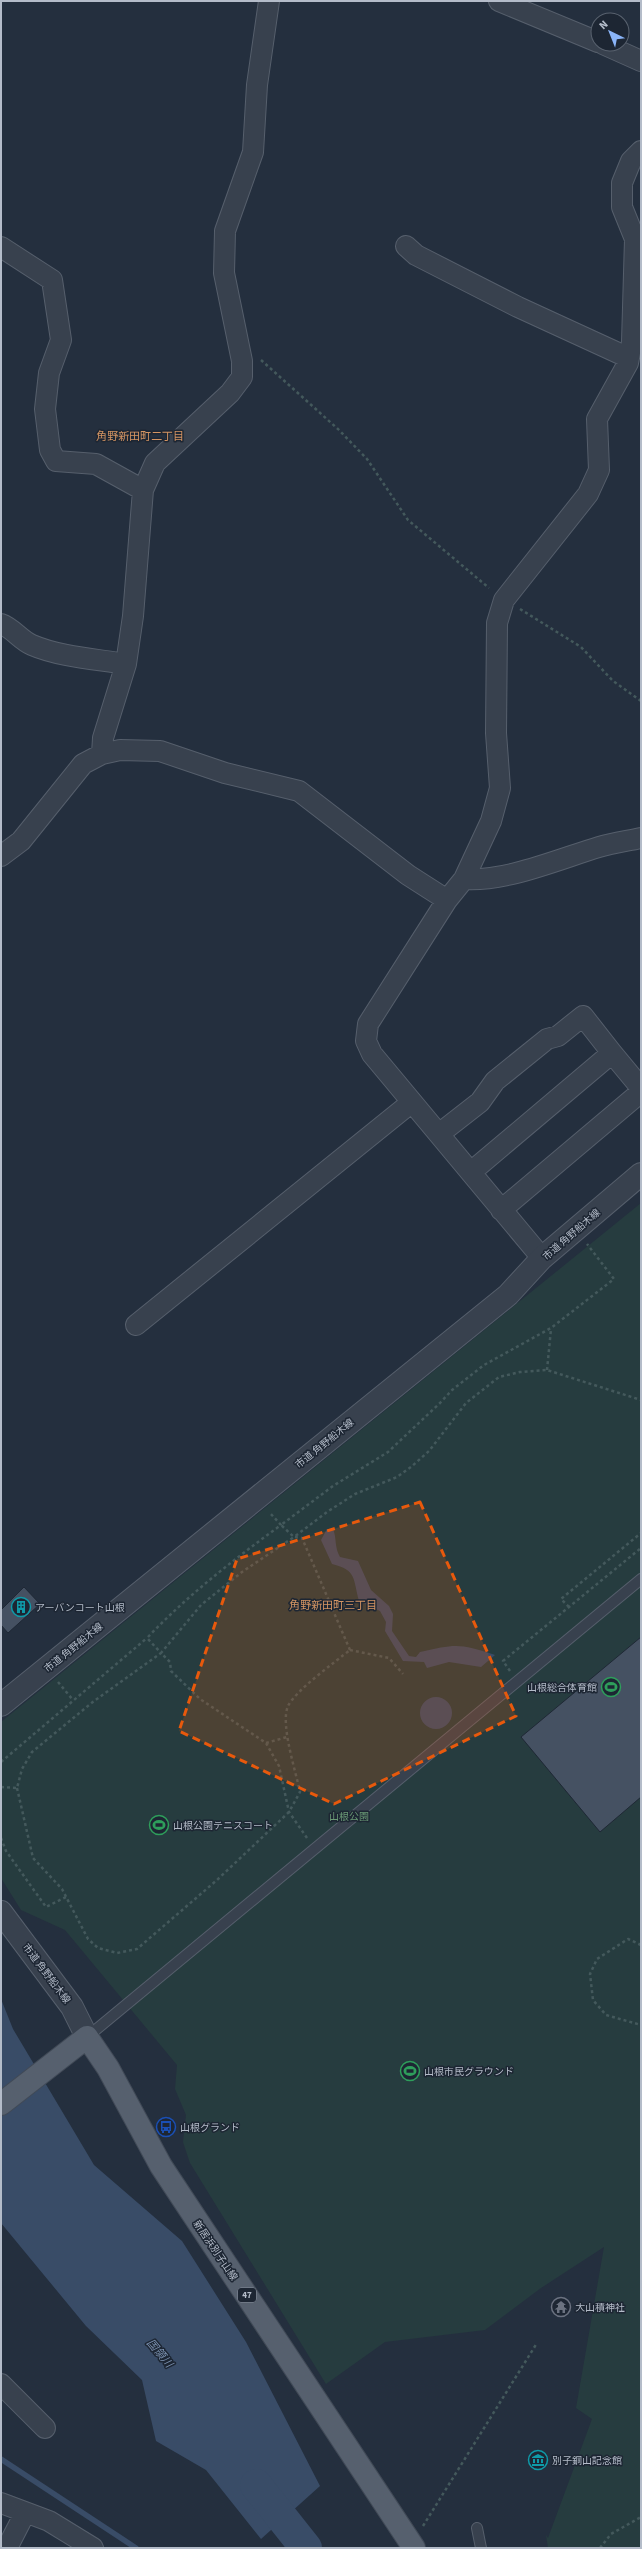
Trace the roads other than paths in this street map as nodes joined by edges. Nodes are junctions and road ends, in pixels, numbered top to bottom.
1 (269, 1) edge
2 (499, 1) edge
3 (590, 39) edge
4 (621, 52) edge
5 (641, 61) edge
6 (641, 151) edge
7 (406, 246) dead end
8 (1, 247) edge
9 (634, 355) edge
10 (144, 490) junction
11 (1, 624) edge
12 (126, 664) junction
13 (102, 754) junction
14 (641, 838) edge
15 (1, 856) edge
16 (464, 878) junction
17 (447, 900) junction
18 (612, 1053) junction
19 (641, 1088) edge
20 (641, 1092) edge
21 (412, 1102) junction
22 (439, 1134) junction
23 (471, 1172) junction
24 (641, 1174) edge
25 (501, 1210) junction
26 (542, 1258) junction
27 (136, 1325) dead end
28 (641, 1579) edge
29 (1, 1705) edge
30 (1, 1912) edge
31 (87, 2037) junction
32 (1, 2104) edge
33 (1, 2384) edge
34 (45, 2428) dead end
35 (1, 2503) edge
36 (25, 2513) junction
37 (477, 2528) dead end
38 (413, 2546) edge
39 (7, 2548) edge
40 (93, 2548) edge
41 (481, 2548) edge

1 - 10 street
2 - 3 street
4 - 5 street
6 - 9 street
7 - 9 street
8 - 10 street
9 - 16 street
10 - 12 street
11 - 12 street
12 - 13 street
13 - 15 street
13 - 17 street
14 - 16 street
16 - 17 street
17 - 21 street
18 - 19 street
18 - 22 street
18 - 23 street
20 - 25 street
21 - 22 street
21 - 27 street
22 - 23 street
23 - 25 street
24 - 26 street, 市道 角野船木線
25 - 26 street
26 - 29 street, 市道 角野船木線
28 - 31 lane
30 - 31 street, 市道 角野船木線
31 - 32 main road
31 - 38 main road, 新居浜別子山線 / 47
33 - 34 street
35 - 36 street
36 - 39 street
36 - 40 street
37 - 41 lane

